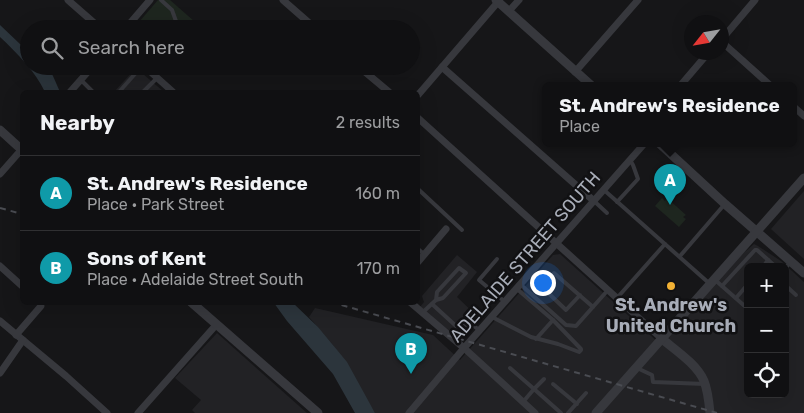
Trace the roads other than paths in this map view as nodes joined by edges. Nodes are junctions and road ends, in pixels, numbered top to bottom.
1 (68, 0) edge
2 (150, 0) edge
3 (161, 0) edge
4 (283, 0) edge
5 (519, 0) edge
6 (638, 0) edge
7 (755, 0) edge
8 (497, 1) edge
9 (509, 11) junction
10 (91, 20) edge
11 (133, 20) edge
12 (176, 20) edge
13 (306, 20) edge
14 (729, 32) edge
15 (729, 47) edge
16 (703, 60) edge
17 (442, 67) junction
18 (575, 72) junction
19 (85, 75) edge
20 (135, 75) edge
21 (154, 75) edge
22 (368, 75) edge
23 (157, 78) junction
24 (81, 80) junction
25 (587, 82) edge
26 (684, 82) edge
27 (767, 82) edge
28 (72, 90) edge
29 (91, 90) edge
30 (121, 90) edge
31 (145, 90) edge
32 (171, 90) edge
33 (386, 90) edge
34 (420, 93) edge
35 (420, 120) edge
36 (0, 130) edge
37 (641, 147) edge
38 (663, 147) edge
39 (20, 148) edge
40 (20, 152) edge
41 (630, 160) junction
42 (0, 174) edge
43 (804, 178) edge
44 (604, 190) junction
45 (420, 191) edge
46 (594, 201) junction
47 (618, 202) junction
48 (725, 204) junction
49 (607, 213) dead end
50 (453, 222) junction
51 (446, 230) joint
52 (462, 230) dead end
53 (756, 231) junction
54 (557, 243) junction
55 (666, 244) junction
56 (420, 251) edge
57 (424, 254) junction
58 (680, 256) junction
59 (420, 259) edge
60 (497, 259) dead end
61 (768, 260) junction
62 (791, 261) junction
63 (766, 263) edge
64 (771, 263) edge
65 (789, 264) edge
66 (0, 266) edge
67 (804, 272) edge
68 (712, 281) junction
69 (20, 284) edge
70 (722, 286) junction
71 (519, 287) junction
72 (744, 289) edge
73 (789, 289) edge
74 (608, 290) junction
75 (580, 295) junction
76 (796, 295) dead end
77 (617, 298) junction
78 (736, 298) junction
79 (436, 300) junction
80 (505, 302) junction
81 (432, 304) junction
82 (41, 305) edge
83 (194, 305) edge
84 (413, 305) edge
85 (593, 307) junction
86 (747, 308) edge
87 (422, 313) junction
88 (492, 316) junction
89 (553, 320) junction
90 (0, 321) edge
91 (216, 324) junction
92 (480, 330) junction
93 (16, 335) junction
94 (662, 338) junction
95 (536, 339) junction
96 (23, 340) junction
97 (464, 348) junction
98 (510, 368) dead end
99 (637, 368) junction
100 (0, 373) edge
101 (544, 379) dead end
102 (554, 384) dead end
103 (705, 384) junction
104 (534, 389) junction
105 (586, 393) dead end
106 (524, 402) junction
107 (577, 404) junction
108 (601, 411) edge
109 (107, 413) edge
110 (138, 413) edge
111 (318, 413) edge
112 (409, 413) edge
113 (536, 413) edge
114 (561, 413) edge
115 (568, 413) edge
116 (710, 413) edge

1 - 10 street
2 - 11 street
3 - 12 lane
4 - 13 street
5 - 9 street
6 - 18 street
7 - 14 street
8 - 9 street
8 - 17 street
9 - 18 street
15 - 27 street
16 - 26 street
17 - 34 street
17 - 46 street
18 - 25 street
19 - 24 street
20 - 30 lane
21 - 23 street
22 - 33 street
23 - 31 lane
23 - 32 street
24 - 28 street
24 - 29 lane
35 - 54 street
36 - 39 street
37 - 41 street, ADELAIDE STREET SOUTH
38 - 48 street
40 - 42 street
41 - 44 street, ADELAIDE STREET SOUTH
41 - 47 lane
43 - 53 street
44 - 46 street, ADELAIDE STREET SOUTH
44 - 47 lane
45 - 50 lane
46 - 49 lane
46 - 54 street, ADELAIDE STREET SOUTH
47 - 55 lane
48 - 53 street
48 - 58 lane
50 - 51 lane
50 - 52 lane
51 - 57 street
53 - 62 street
53 - 68 street
54 - 71 street, ADELAIDE STREET SOUTH
54 - 74 street
55 - 58 lane
55 - 77 lane
56 - 57 lane
57 - 59 street
58 - 68 lane
60 - 80 lane
61 - 63 lane
61 - 64 lane
61 - 70 lane
62 - 65 lane
62 - 67 street
66 - 69 street
68 - 70 lane
68 - 94 street
70 - 78 lane
71 - 80 street, ADELAIDE STREET SOUTH
71 - 85 lane
71 - 89 lane
72 - 78 lane
73 - 76 lane
74 - 77 street
74 - 85 lane
75 - 75 lane
75 - 85 lane
77 - 94 street
78 - 86 lane
79 - 79 lane
79 - 81 lane
80 - 88 street, ADELAIDE STREET SOUTH
81 - 87 lane
81 - 92 lane
82 - 93 street
83 - 91 street
84 - 87 street
87 - 97 street
88 - 92 street, ADELAIDE STREET SOUTH
88 - 95 lane
89 - 95 lane
89 - 95 lane
90 - 93 street
91 - 110 street
91 - 111 street
92 - 97 street, ADELAIDE STREET SOUTH
93 - 96 street
94 - 99 street
94 - 103 street
96 - 100 street
96 - 109 street
97 - 106 street
97 - 112 street, ADELAIDE STREET SOUTH
98 - 104 lane
99 - 103 lane
99 - 108 street
101 - 104 lane
102 - 107 lane
103 - 116 street
104 - 106 lane
104 - 114 lane
105 - 107 lane
106 - 113 street
107 - 115 lane

